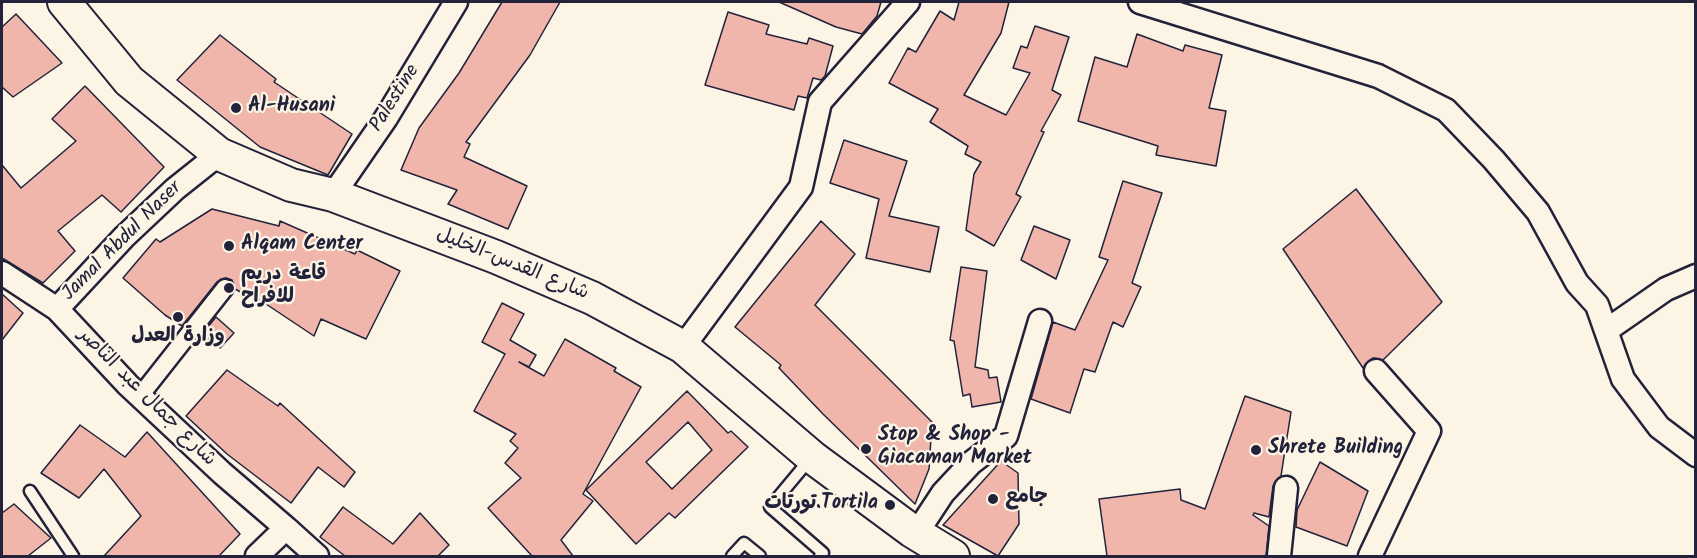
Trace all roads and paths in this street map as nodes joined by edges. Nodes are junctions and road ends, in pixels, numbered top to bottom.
1 (64, 2) edge
2 (456, 2) edge
3 (908, 2) edge
4 (1140, 2) edge
5 (219, 154) junction
6 (333, 195) junction
7 (2, 273) edge
8 (1695, 276) edge
9 (225, 288) dead end
10 (57, 309) junction
11 (1040, 321) dead end
12 (1607, 330) junction
13 (683, 347) junction
14 (1376, 371) dead end
15 (140, 396) junction
16 (1695, 455) edge
17 (812, 457) junction
18 (1286, 488) dead end
19 (30, 491) dead end
20 (286, 528) junction
21 (916, 534) junction
22 (261, 553) edge
23 (73, 556) edge
24 (316, 556) edge
25 (732, 556) edge
26 (759, 556) edge
27 (820, 556) edge
28 (953, 556) edge
29 (1279, 556) edge
30 (1370, 556) edge

1 - 5 main road, شارع القدس-الخليل
2 - 6 street, Palestine
3 - 13 street
4 - 12 street
5 - 6 main road, شارع القدس-الخليل
5 - 10 street, Jamal Abdul Naser
6 - 13 main road, شارع القدس-الخليل
7 - 10 street, شارع جمال عبد الناصر
8 - 12 street
9 - 15 street
10 - 15 street, شارع جمال عبد الناصر
11 - 21 street
12 - 16 street
13 - 17 main road, شارع القدس-الخليل
14 - 30 street
15 - 20 street, شارع جمال عبد الناصر
17 - 21 main road, شارع القدس-الخليل
17 - 27 lane
18 - 29 street
19 - 23 lane
20 - 22 street
20 - 24 street, شارع جمال عبد الناصر
21 - 28 main road, شارع القدس-الخليل
25 - 26 lane

